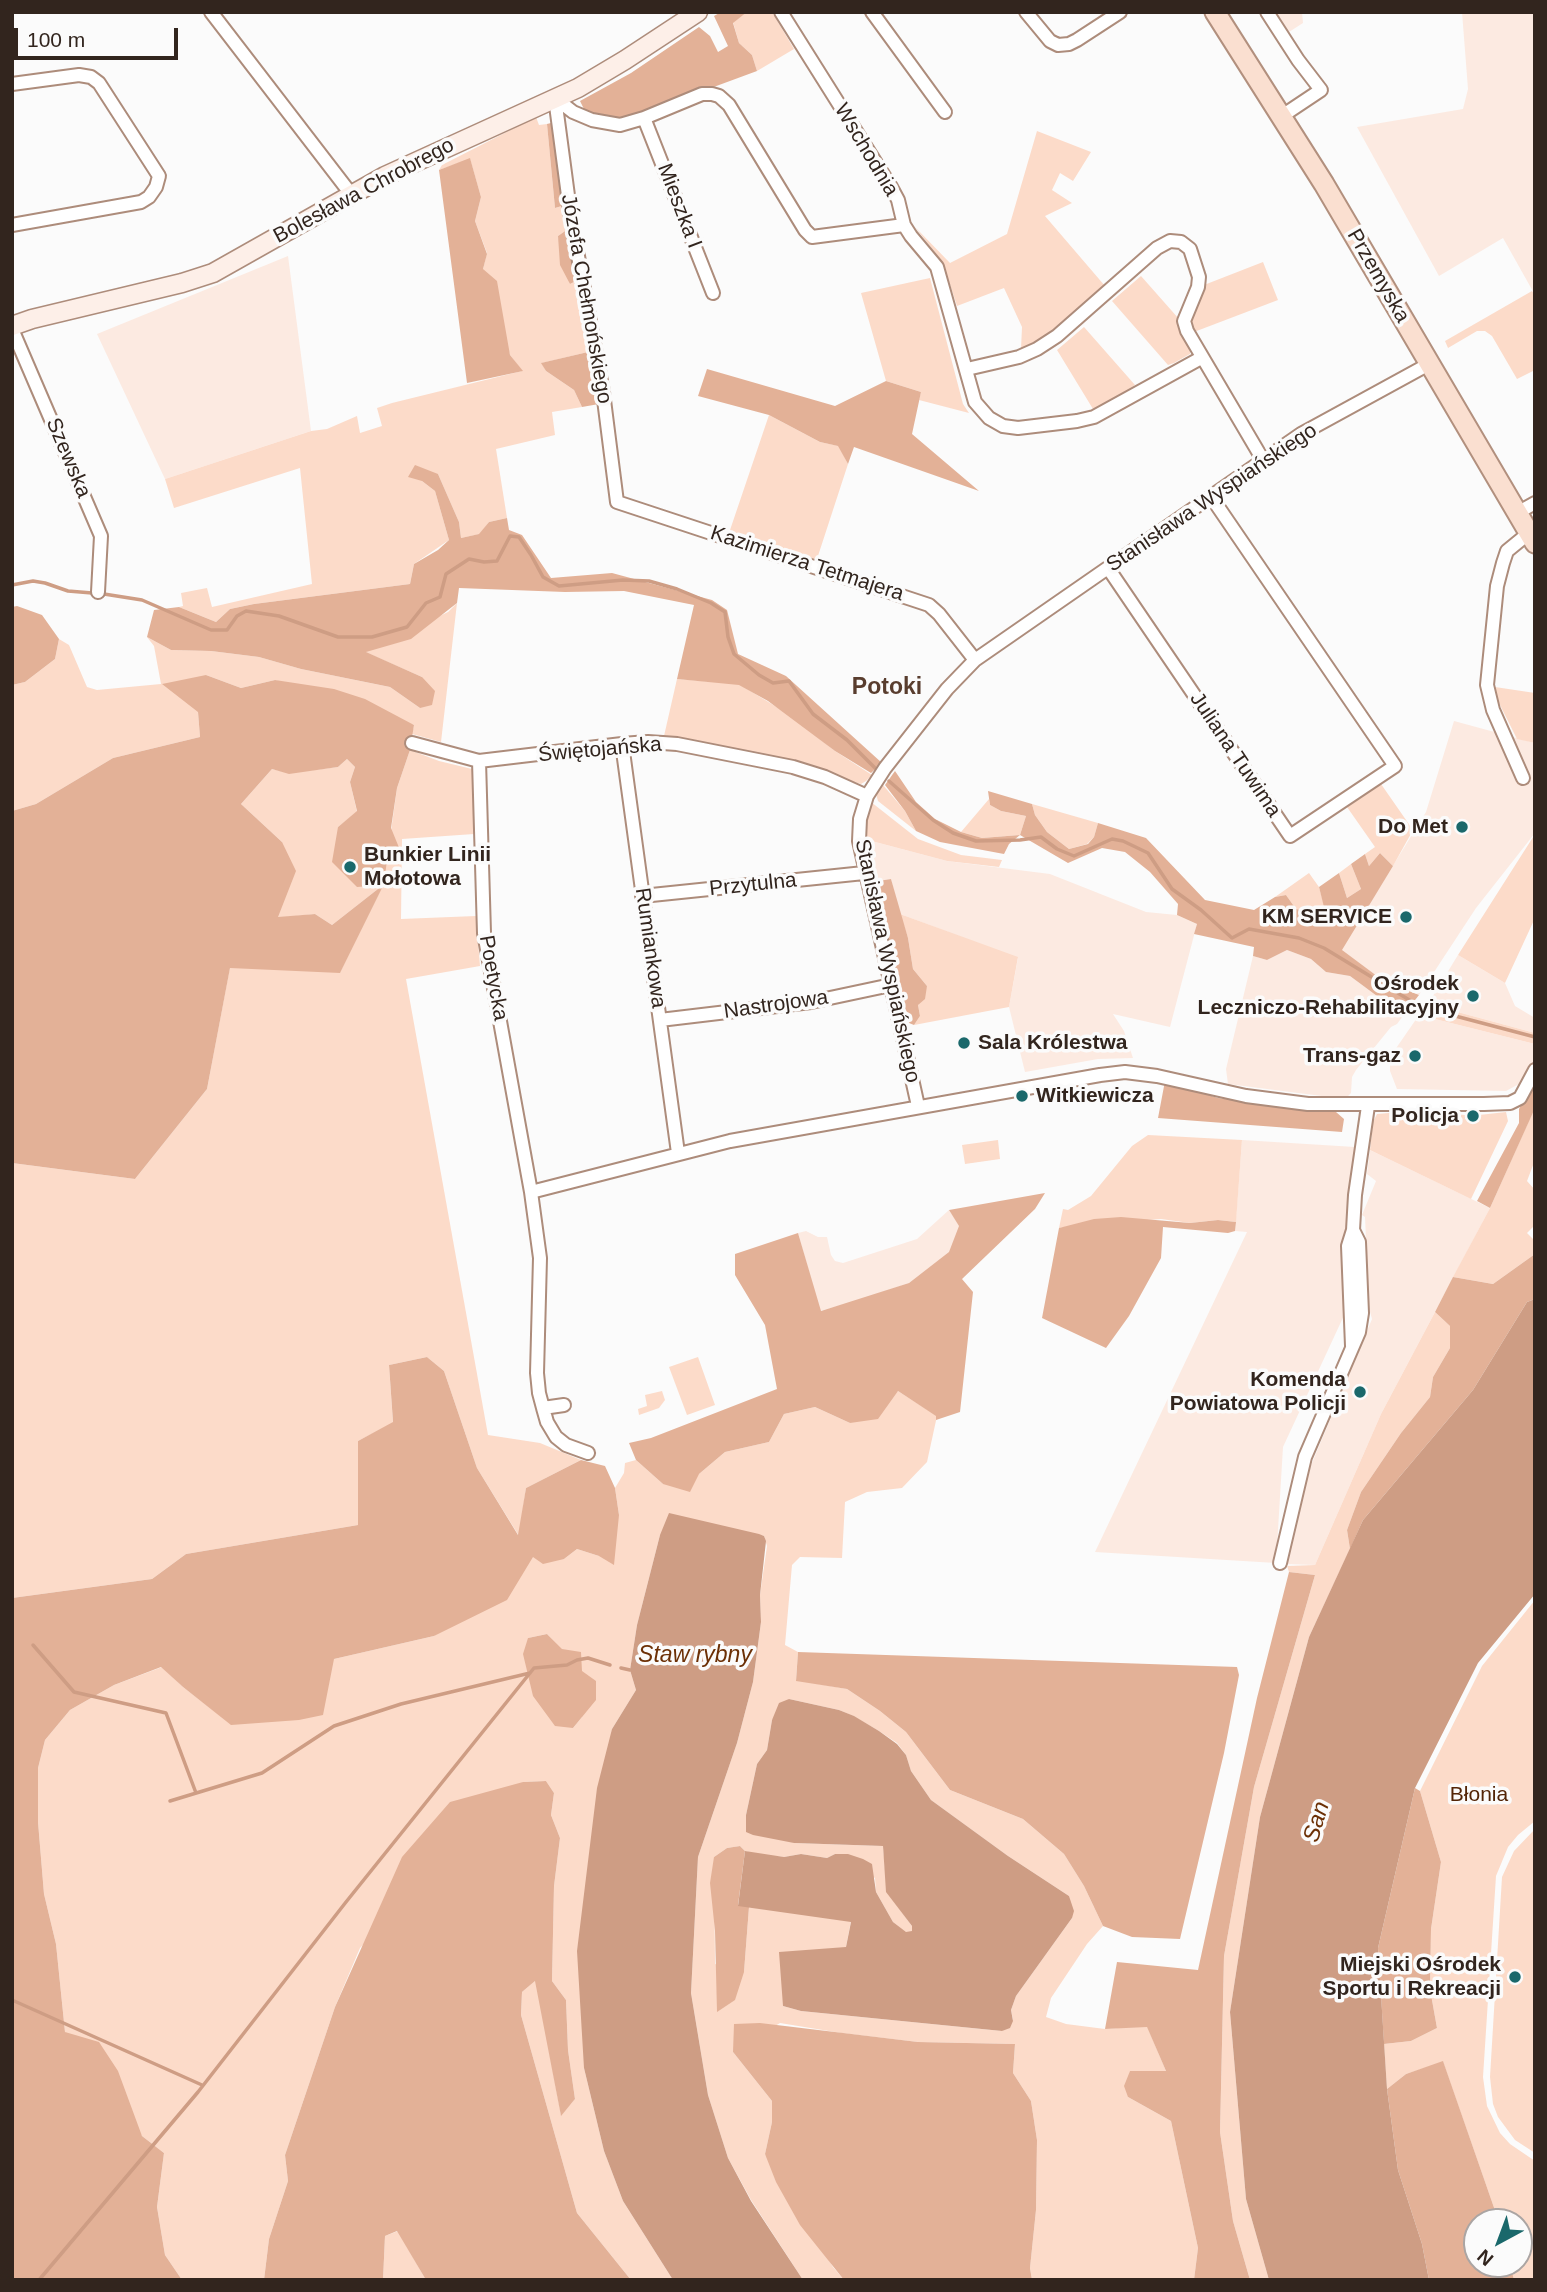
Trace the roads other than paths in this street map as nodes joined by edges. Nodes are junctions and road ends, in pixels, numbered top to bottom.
1 (211, 12) edge
2 (698, 12) edge
3 (781, 12) edge
4 (873, 12) edge
5 (1026, 12) edge
6 (1120, 12) edge
7 (1215, 12) edge
8 (1267, 12) edge
9 (12, 84) edge
10 (555, 97) junction
11 (945, 112) dead end
12 (1282, 116) junction
13 (645, 118) junction
14 (351, 194) junction
15 (12, 225) edge
16 (904, 225) junction
17 (713, 293) dead end
18 (12, 328) edge
19 (1201, 358) junction
20 (1429, 364) junction
21 (967, 369) junction
22 (1263, 460) junction
23 (1212, 498) junction
24 (617, 502) joint
25 (1535, 503) edge
26 (1517, 513) junction
27 (1532, 538) edge
28 (1108, 568) junction
29 (98, 593) dead end
30 (975, 660) junction
31 (412, 743) dead end
32 (622, 744) junction
33 (479, 761) junction
34 (1523, 778) dead end
35 (867, 796) junction
36 (864, 873) junction
37 (642, 896) junction
38 (891, 985) junction
39 (660, 1020) junction
40 (1535, 1070) edge
41 (918, 1106) junction
42 (1368, 1106) junction
43 (678, 1153) junction
44 (531, 1192) junction
45 (564, 1405) dead end
46 (543, 1408) junction
47 (588, 1453) dead end
48 (1280, 1563) dead end

1 - 14 street
2 - 10 street, Bolesława Chrobrego
3 - 16 street, Wschodnia
4 - 11 street
5 - 6 street
7 - 12 main road, Przemyska
8 - 12 street
9 - 15 street
10 - 13 street
10 - 14 street, Bolesława Chrobrego
10 - 24 street, Józefa Chełmońskiego
12 - 20 main road, Przemyska
13 - 16 street
13 - 17 street, Mieszka I
14 - 18 street, Bolesława Chrobrego
16 - 21 street, Wschodnia
18 - 29 street, Szewska
19 - 21 street, Wschodnia
19 - 21 street
19 - 22 street
20 - 22 street, Stanisława Wyspiańskiego
20 - 26 main road, Przemyska
22 - 23 street, Stanisława Wyspiańskiego
23 - 28 street, Stanisława Wyspiańskiego
23 - 28 street, Juliana Tuwima
24 - 30 street, Kazimierza Tetmajera
25 - 26 street
26 - 27 main road, Przemyska
27 - 34 street
28 - 30 street, Stanisława Wyspiańskiego
30 - 35 street, Stanisława Wyspiańskiego
31 - 33 street, Świętojańska
32 - 33 street, Świętojańska
32 - 35 street, Świętojańska
32 - 37 street, Rumiankowa
33 - 44 street, Poetycka
35 - 36 street, Stanisława Wyspiańskiego
36 - 37 street, Przytulna
36 - 38 street, Stanisława Wyspiańskiego
37 - 39 street, Rumiankowa
38 - 39 street, Nastrojowa
38 - 41 street, Stanisława Wyspiańskiego
39 - 43 street, Rumiankowa
40 - 42 street
41 - 42 street
41 - 43 street, Stanisława Wyspiańskiego
42 - 48 street
43 - 44 street, Stanisława Wyspiańskiego
44 - 46 street
45 - 46 street
46 - 47 street

